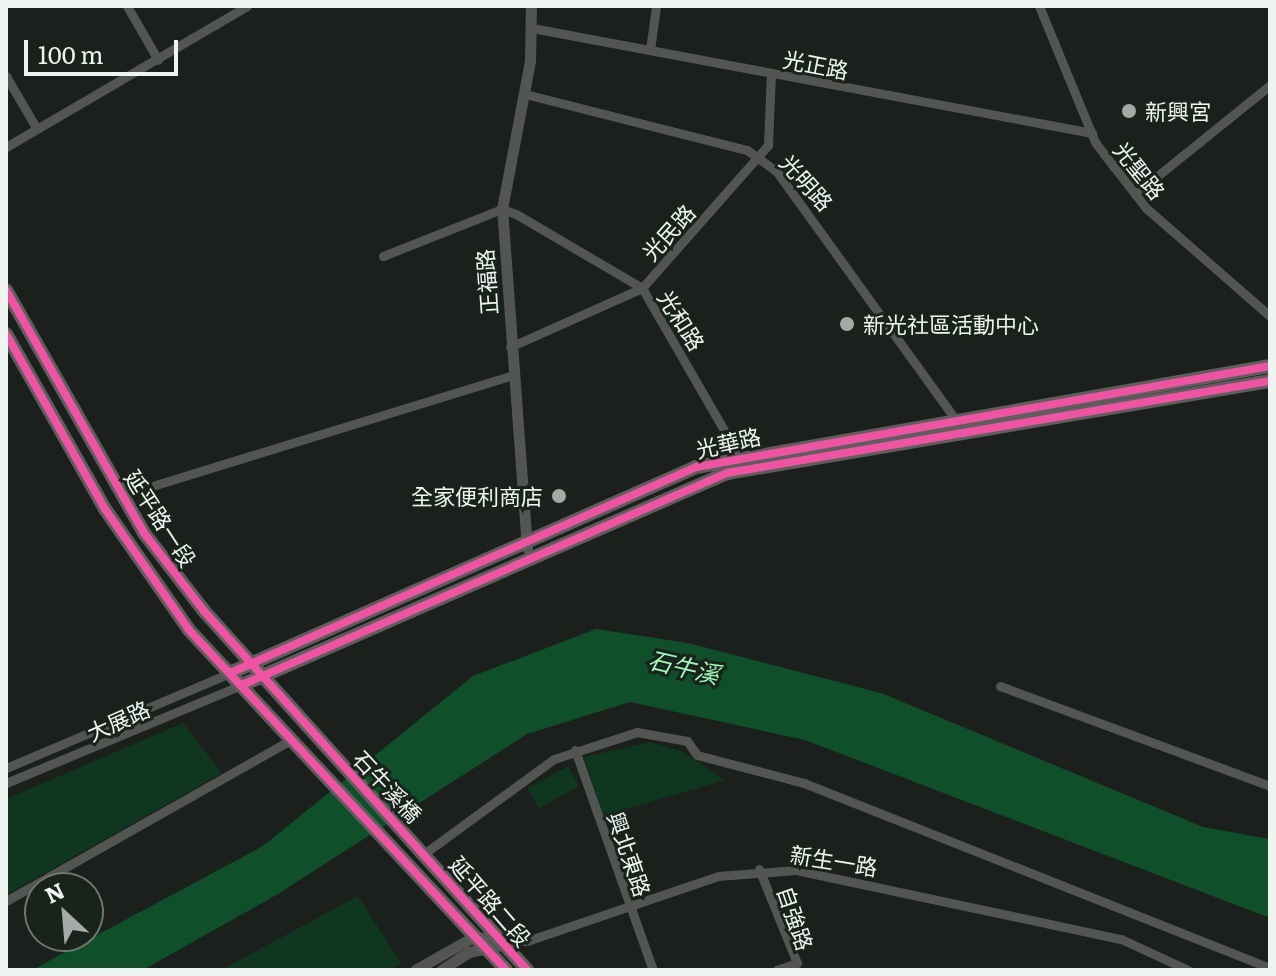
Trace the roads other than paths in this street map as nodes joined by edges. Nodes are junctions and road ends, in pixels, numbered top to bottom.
1 (127, 6) edge
2 (247, 6) edge
3 (531, 6) edge
4 (656, 6) edge
5 (1038, 6) edge
6 (532, 28) junction
7 (650, 50) junction
8 (158, 60) junction
9 (771, 73) junction
10 (6, 76) edge
11 (1270, 85) edge
12 (525, 94) junction
13 (37, 129) junction
14 (1092, 133) junction
15 (6, 147) edge
16 (759, 158) junction
17 (1135, 194) junction
18 (502, 209) junction
19 (383, 256) dead end
20 (642, 288) junction
21 (8, 297) edge
22 (1270, 316) edge
23 (6, 334) edge
24 (510, 347) junction
25 (1270, 366) edge
26 (511, 376) junction
27 (1270, 381) edge
28 (1090, 404) junction
29 (76, 412) junction
30 (955, 419) junction
31 (55, 424) junction
32 (963, 433) junction
33 (743, 463) junction
34 (123, 495) junction
35 (526, 541) junction
36 (528, 557) junction
37 (251, 664) junction
38 (230, 673) junction
39 (262, 676) junction
40 (242, 685) junction
41 (1000, 686) dead end
42 (291, 740) junction
43 (321, 741) joint
44 (575, 750) junction
45 (304, 754) joint
46 (6, 768) edge
47 (6, 783) edge
48 (1270, 786) edge
49 (426, 854) junction
50 (759, 869) junction
51 (412, 870) joint
52 (6, 901) edge
53 (630, 907) junction
54 (475, 936) junction
55 (508, 944) junction
56 (490, 950) junction
57 (1270, 968) edge
58 (415, 970) edge
59 (441, 970) edge
60 (506, 970) edge
61 (527, 970) edge
62 (653, 970) edge
63 (777, 970) edge
64 (1188, 970) edge

1 - 8 street
2 - 8 street
3 - 6 street, 正福路
4 - 7 street
5 - 14 street, 光聖路
6 - 7 street, 光正路
6 - 12 street, 正福路
7 - 9 street, 光正路
8 - 13 street
9 - 14 street, 光正路
9 - 16 street, 光民路
10 - 13 street
11 - 17 street
12 - 16 street, 光明路
12 - 18 street, 正福路
13 - 15 street
14 - 17 street, 光聖路
16 - 20 street, 光民路
16 - 30 street, 光明路
17 - 22 street, 光聖路
18 - 19 street
18 - 20 street, 光和路
18 - 24 street, 正福路
20 - 24 street, 光民路
20 - 33 street, 光和路
21 - 29 main road, 延平路一段
23 - 31 main road, 延平路一段
24 - 26 street, 正福路
25 - 28 main road, 光華路
26 - 34 street
26 - 35 street, 正福路
27 - 28 main road, 光華路
28 - 30 main road, 光華路
28 - 32 main road, 光華路
29 - 31 main road
29 - 34 main road, 延平路一段
30 - 32 street, 光明路
30 - 33 main road, 光華路
31 - 38 main road, 延平路一段
32 - 33 main road, 光華路
33 - 35 main road, 光華路
33 - 36 main road, 光華路
34 - 37 main road, 延平路一段
35 - 36 street, 正福路
35 - 37 main road, 光華路
36 - 39 main road, 光華路
37 - 38 main road, 光華路
37 - 39 main road, 延平路一段
38 - 40 main road, 延平路一段
38 - 46 street, 大展路
39 - 40 main road, 光華路
39 - 43 main road, 延平路一段
40 - 42 main road, 延平路一段
40 - 47 street, 大展路
41 - 48 street
42 - 45 main road, 延平路一段
42 - 52 street
43 - 49 main road, 石牛溪橋
44 - 49 street
44 - 53 street, 興北東路
44 - 57 street
45 - 51 main road, 石牛溪橋
49 - 55 main road, 延平路二段
50 - 53 street, 新生一路
50 - 63 street, 自強路
50 - 64 street, 新生一路
51 - 54 main road, 延平路二段
53 - 55 street, 新生一路
53 - 62 street, 興北東路
54 - 55 street
54 - 56 main road, 延平路二段
54 - 58 street
55 - 56 street
55 - 61 main road, 延平路二段
56 - 59 street
56 - 60 main road, 延平路二段

